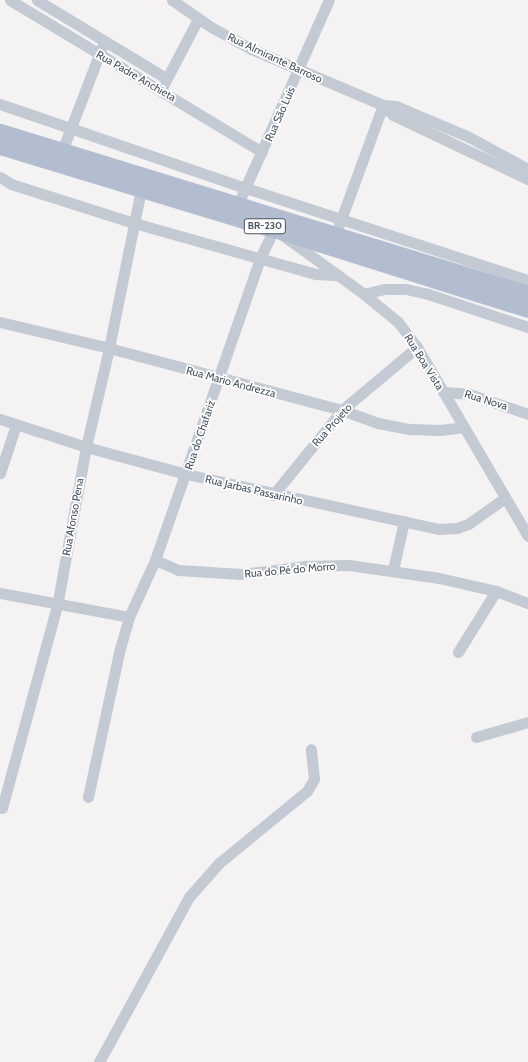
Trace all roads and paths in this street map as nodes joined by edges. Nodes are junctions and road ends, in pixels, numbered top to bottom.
1 (10, 0) edge
2 (37, 0) edge
3 (172, 0) edge
4 (328, 0) edge
5 (198, 19) junction
6 (104, 42) junction
7 (98, 54) junction
8 (299, 71) junction
9 (166, 78) junction
10 (161, 90) junction
11 (0, 104) edge
12 (383, 105) junction
13 (69, 127) junction
14 (0, 132) edge
15 (0, 146) edge
16 (62, 151) junction
17 (262, 152) junction
18 (528, 169) edge
19 (114, 174) junction
20 (0, 177) edge
21 (528, 179) edge
22 (246, 188) junction
23 (141, 189) junction
24 (238, 204) junction
25 (341, 219) junction
26 (134, 223) junction
27 (277, 223) junction
28 (335, 235) junction
29 (260, 258) junction
30 (338, 275) junction
31 (528, 280) edge
32 (364, 294) junction
33 (528, 294) edge
34 (528, 309) edge
35 (0, 322) edge
36 (528, 327) edge
37 (417, 347) junction
38 (109, 348) junction
39 (219, 379) junction
40 (443, 392) junction
41 (342, 410) junction
42 (528, 414) edge
43 (0, 419) edge
44 (16, 425) junction
45 (463, 427) junction
46 (86, 447) junction
47 (2, 458) edge
48 (0, 473) edge
49 (186, 474) junction
50 (273, 495) junction
51 (505, 498) junction
52 (404, 521) junction
53 (528, 536) edge
54 (155, 560) junction
55 (393, 570) junction
56 (496, 591) junction
57 (0, 593) edge
58 (528, 603) edge
59 (57, 606) junction
60 (129, 617) junction
61 (458, 652) dead end
62 (528, 722) edge
63 (476, 737) dead end
64 (311, 749) dead end
65 (88, 797) dead end
66 (2, 808) dead end
67 (99, 1062) edge

1 - 7 street, Rua Padre Anchieta
2 - 6 street, Rua Padre Anchieta
3 - 5 street, Rua Almirante Barroso
4 - 8 street, Rua São Luis
5 - 8 street, Rua Almirante Barroso
5 - 9 street
6 - 7 street
6 - 9 street, Rua Padre Anchieta
7 - 10 street, Rua Padre Anchieta
7 - 13 street
8 - 12 street, Rua Almirante Barroso
8 - 17 street, Rua São Luis
9 - 10 street
10 - 17 street, Rua Padre Anchieta
11 - 13 street
12 - 18 street, Rua Almirante Barroso
12 - 21 street, Rua Almirante Barroso
12 - 25 street
13 - 16 street
13 - 22 street
14 - 16 main road, BR-230
15 - 19 main road, BR-230
16 - 19 main road, BR-230
17 - 22 street, Rua São Luis
19 - 23 main road, BR-230
19 - 24 main road, BR-230
20 - 26 street
22 - 24 street, Rua São Luis
22 - 25 street
23 - 26 street, Rua Afonso Pena
23 - 27 main road, BR-230
24 - 27 main road, BR-230
25 - 28 street
25 - 31 street
26 - 29 street
26 - 38 street, Rua Afonso Pena
27 - 28 main road, BR-230
27 - 29 street, Rua do Chafariz
27 - 30 street, Rua Boa Vista
27 - 34 main road, BR-230
28 - 33 main road, BR-230
29 - 30 street
29 - 39 street, Rua do Chafariz
30 - 32 street, Rua Boa Vista
32 - 36 street
32 - 37 street, Rua Boa Vista
35 - 38 street, Rua Mario Andrezza
37 - 40 street, Rua Boa Vista
37 - 41 street, Rua Projeto
38 - 39 street, Rua Mario Andrezza
38 - 46 street, Rua Afonso Pena
39 - 41 street, Rua Mario Andrezza
39 - 49 street, Rua do Chafariz
40 - 42 street, Rua Nova
40 - 45 street, Rua Boa Vista
41 - 45 street, Rua Mario Andrezza
41 - 50 street, Rua Projeto
43 - 44 street, Rua Jarbas Passarinho
44 - 46 street, Rua Jarbas Passarinho
44 - 47 street
45 - 51 street, Rua Boa Vista
46 - 49 street, Rua Jarbas Passarinho
46 - 59 street, Rua Afonso Pena
47 - 48 street
49 - 50 street, Rua Jarbas Passarinho
49 - 54 street, Rua do Chafariz
50 - 52 street, Rua Jarbas Passarinho
51 - 52 street, Rua Jarbas Passarinho
51 - 53 street, Rua Boa Vista
52 - 55 street
54 - 55 street, Rua do Pé do Morro
54 - 60 street, Rua do Chafariz
55 - 56 street, Rua do Pé do Morro
56 - 58 street, Rua do Pé do Morro
56 - 61 street
57 - 59 street
59 - 60 street
59 - 66 street, Rua Afonso Pena
60 - 65 street, Rua do Chafariz
62 - 63 street
64 - 67 street

